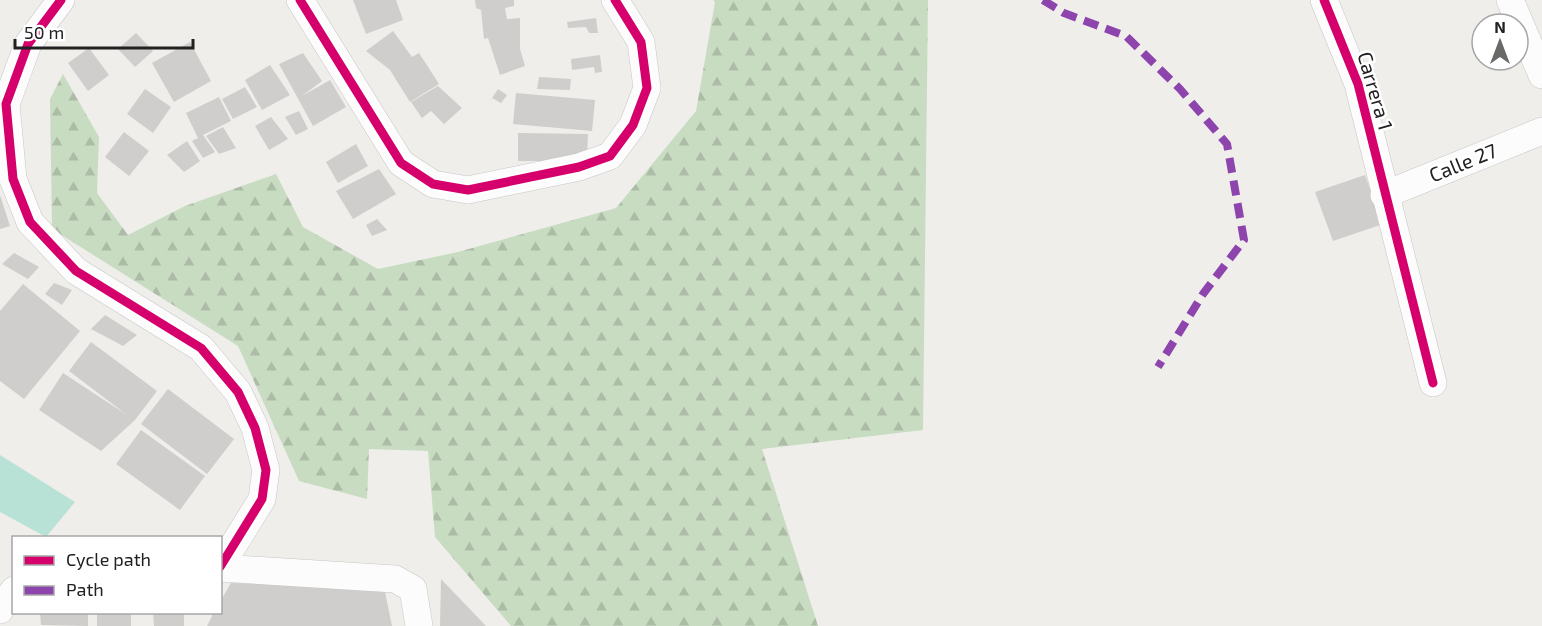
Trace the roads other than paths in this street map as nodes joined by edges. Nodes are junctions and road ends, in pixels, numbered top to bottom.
1 (61, 0) edge
2 (300, 0) edge
3 (615, 0) edge
4 (1324, 0) edge
5 (1510, 0) edge
6 (1542, 75) edge
7 (1542, 131) edge
8 (1384, 195) junction
9 (1433, 383) dead end
10 (222, 565) edge
11 (222, 568) edge
12 (12, 593) edge
13 (0, 610) edge
14 (419, 626) edge

1 - 10 street
2 - 3 street
4 - 8 street, Carrera 1
5 - 6 street
7 - 8 street, Calle 27
8 - 9 street, Carrera 1
11 - 14 street
12 - 13 street

